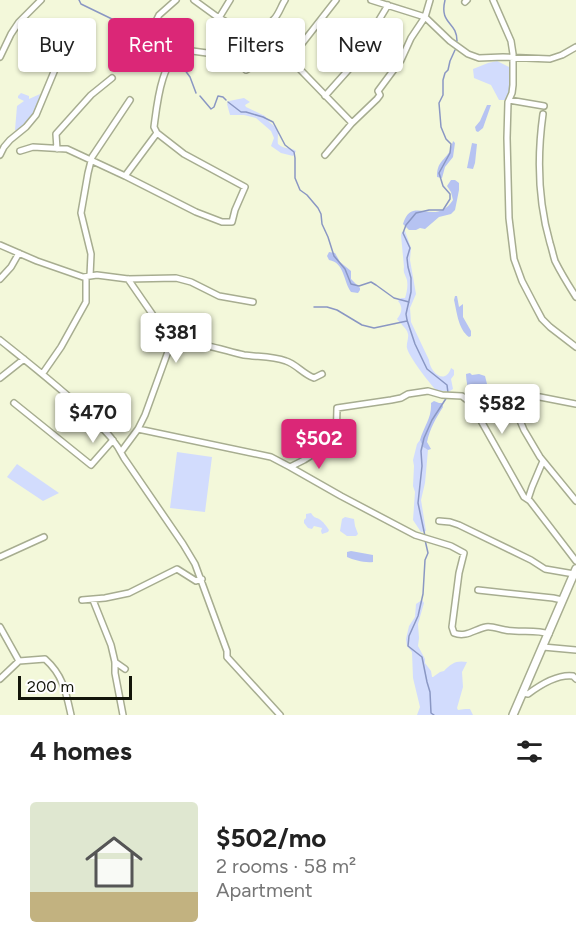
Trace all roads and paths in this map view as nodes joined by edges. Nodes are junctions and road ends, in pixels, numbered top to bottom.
1 (41, 0) edge
2 (176, 0) edge
3 (194, 0) edge
4 (230, 0) edge
5 (285, 0) edge
6 (336, 0) edge
7 (371, 0) edge
8 (430, 0) edge
9 (494, 0) edge
10 (388, 5) junction
11 (425, 16) junction
12 (158, 18) edge
13 (219, 18) joint
14 (276, 18) edge
15 (305, 40) edge
16 (576, 47) edge
17 (206, 53) edge
18 (0, 57) edge
19 (514, 58) junction
20 (54, 72) edge
21 (302, 72) edge
22 (112, 78) dead end
23 (325, 96) junction
24 (130, 100) dead end
25 (509, 100) junction
26 (544, 106) dead end
27 (543, 114) dead end
28 (352, 123) junction
29 (157, 133) junction
30 (57, 149) junction
31 (20, 151) dead end
32 (325, 154) dead end
33 (0, 156) edge
34 (91, 161) junction
35 (125, 176) junction
36 (0, 244) edge
37 (19, 253) junction
38 (88, 277) junction
39 (0, 279) edge
40 (128, 279) junction
41 (576, 297) edge
42 (253, 302) dead end
43 (0, 340) edge
44 (170, 346) junction
45 (576, 347) edge
46 (24, 359) junction
47 (43, 373) junction
48 (321, 374) dead end
49 (0, 378) edge
50 (510, 397) junction
51 (14, 403) dead end
52 (471, 403) junction
53 (576, 404) edge
54 (138, 429) junction
55 (114, 440) junction
56 (121, 452) junction
57 (543, 461) junction
58 (290, 467) junction
59 (528, 499) junction
60 (576, 501) edge
61 (438, 521) dead end
62 (44, 537) dead end
63 (0, 557) edge
64 (576, 561) edge
65 (575, 571) edge
66 (202, 579) junction
67 (478, 590) dead end
68 (82, 600) dead end
69 (93, 600) junction
70 (562, 600) junction
71 (0, 629) edge
72 (549, 634) junction
73 (543, 648) junction
74 (576, 650) edge
75 (19, 661) junction
76 (115, 662) junction
77 (125, 669) dead end
78 (0, 679) edge
79 (576, 680) edge
80 (522, 693) junction
81 (514, 714) edge
82 (70, 715) edge
83 (123, 715) edge
84 (280, 715) edge

1 - 18 street
2 - 12 street
3 - 13 street
4 - 13 street
5 - 14 street
6 - 15 street
7 - 10 street
8 - 11 street
9 - 19 street
10 - 11 street
10 - 23 street
11 - 19 street
11 - 28 street
16 - 19 street
17 - 29 street
19 - 25 street
20 - 33 street
21 - 23 street
22 - 30 street
23 - 28 street
24 - 34 street
25 - 26 street
25 - 45 street
27 - 41 street
28 - 32 street
29 - 35 street
29 - 35 street
30 - 31 street
30 - 34 street
34 - 35 street
34 - 38 street
36 - 37 street
37 - 38 street
37 - 39 street
38 - 40 street
38 - 47 street
40 - 42 street
40 - 44 street
43 - 46 street
44 - 48 street
44 - 54 street
46 - 47 street
46 - 49 street
47 - 55 street
50 - 52 street
50 - 53 street
50 - 57 street
51 - 55 street
52 - 58 street
52 - 59 street
54 - 56 street
54 - 58 street
55 - 56 street
56 - 66 street
57 - 59 street
57 - 60 street
58 - 72 street
59 - 64 street
61 - 65 street
62 - 63 street
65 - 70 main road
66 - 69 street
66 - 84 street
67 - 70 street
68 - 69 street
69 - 76 street
70 - 72 main road
71 - 75 street
72 - 73 main road
73 - 74 street
73 - 80 main road
75 - 78 street
75 - 82 street
76 - 77 street
76 - 83 street
79 - 80 street
80 - 81 main road

